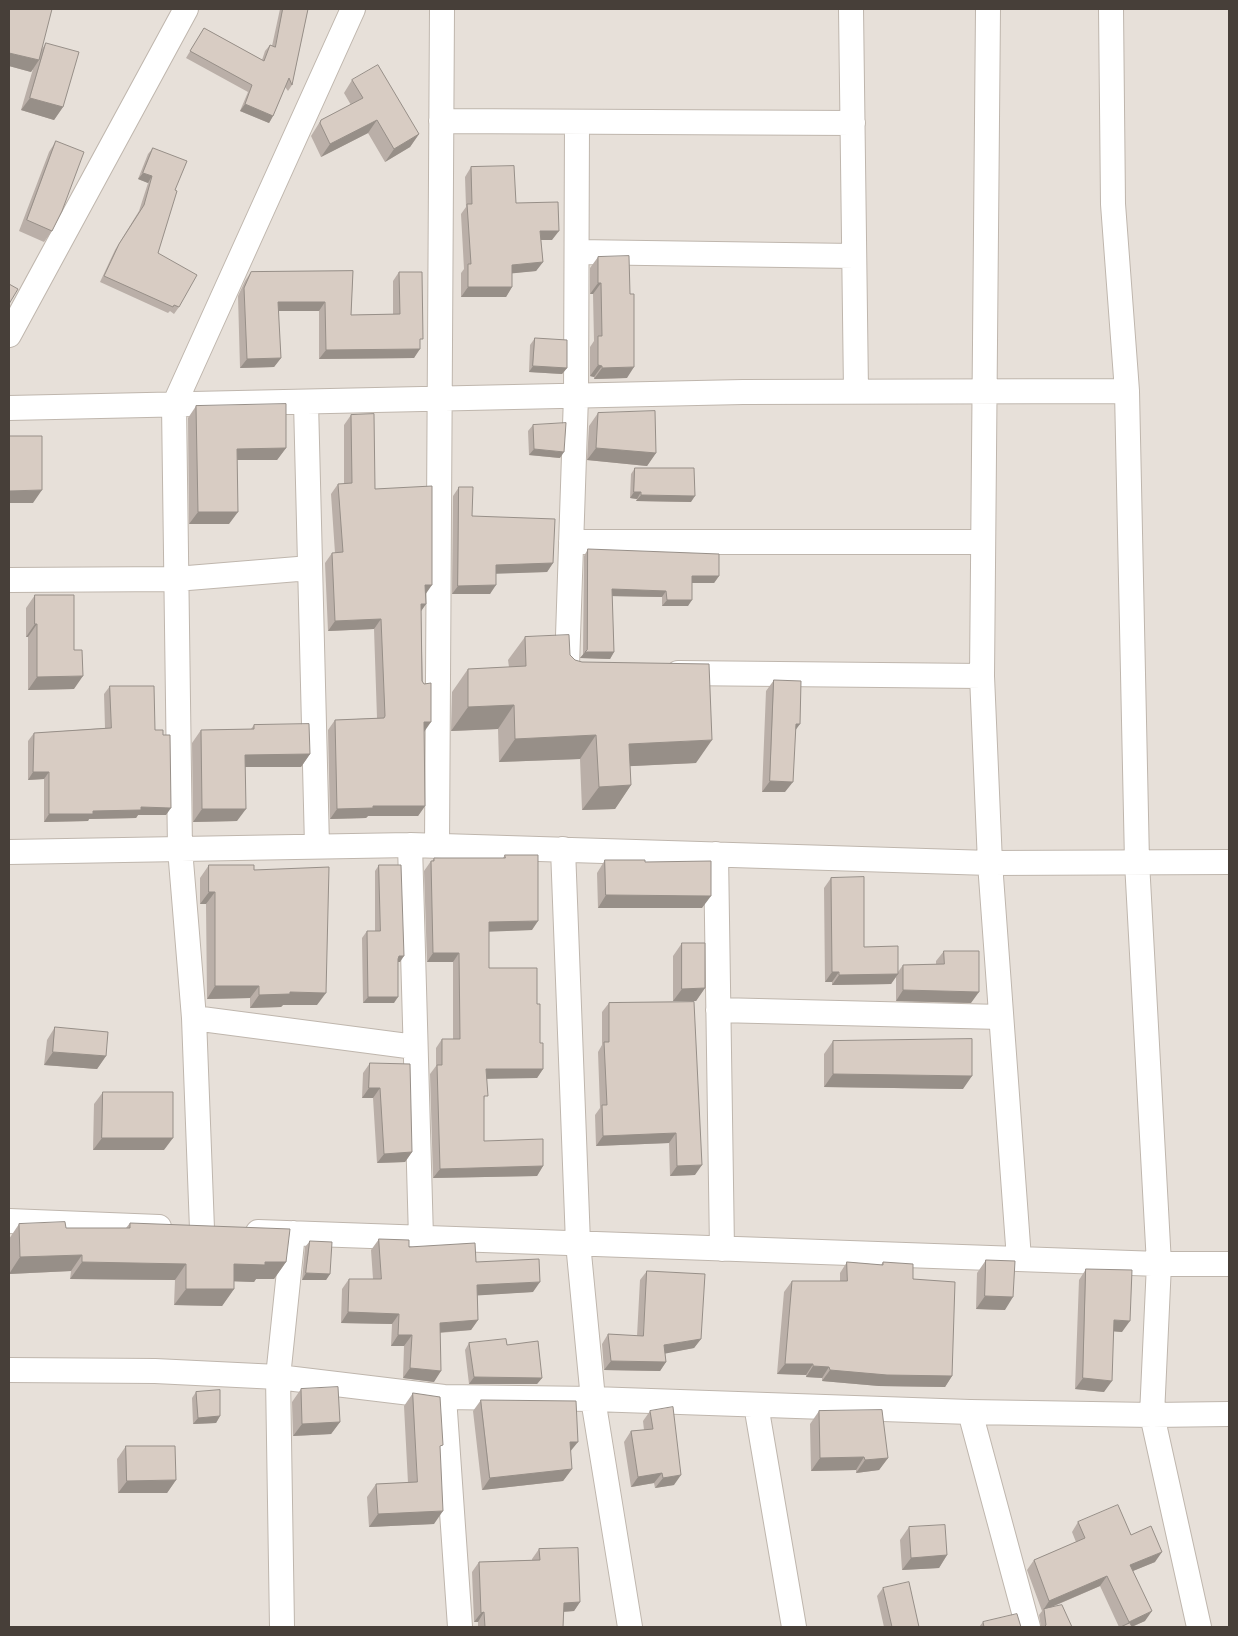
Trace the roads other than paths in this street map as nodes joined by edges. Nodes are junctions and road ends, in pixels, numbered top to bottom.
1 (186, 9) edge
2 (353, 9) edge
3 (442, 9) edge
4 (851, 9) edge
5 (988, 9) edge
6 (1111, 9) edge
7 (441, 120) junction
8 (578, 123) junction
9 (853, 123) junction
10 (577, 252) junction
11 (854, 256) junction
12 (9, 335) edge
13 (983, 391) junction
14 (1126, 391) junction
15 (856, 392) junction
16 (576, 396) junction
17 (438, 399) junction
18 (306, 402) junction
19 (174, 405) junction
20 (9, 408) edge
21 (571, 542) junction
22 (982, 542) junction
23 (310, 568) junction
24 (176, 579) junction
25 (9, 580) edge
26 (586, 672) edge
27 (655, 673) edge
28 (982, 676) junction
29 (410, 845) junction
30 (437, 845) junction
31 (317, 846) junction
32 (180, 849) junction
33 (563, 849) junction
34 (9, 852) edge
35 (716, 854) junction
36 (1137, 862) junction
37 (1229, 862) edge
38 (990, 863) junction
39 (718, 1010) junction
40 (1001, 1017) junction
41 (194, 1018) junction
42 (415, 1047) junction
43 (9, 1220) edge
44 (220, 1230) junction
45 (292, 1234) junction
46 (421, 1238) junction
47 (578, 1243) junction
48 (722, 1249) junction
49 (1019, 1259) junction
50 (1159, 1264) junction
51 (1229, 1264) edge
52 (9, 1370) edge
53 (278, 1378) junction
54 (444, 1397) junction
55 (593, 1399) junction
56 (756, 1405) junction
57 (970, 1412) junction
58 (1229, 1414) edge
59 (1152, 1415) junction
60 (282, 1627) edge
61 (460, 1627) edge
62 (630, 1627) edge
63 (794, 1627) edge
64 (1028, 1627) edge
65 (1199, 1627) edge

1 - 12 street
2 - 19 street
3 - 7 street
4 - 9 street
5 - 13 street
6 - 14 street
7 - 8 street
7 - 17 street
8 - 9 street
8 - 10 street
9 - 11 street
10 - 11 street
10 - 16 street
11 - 15 street
13 - 14 street
13 - 15 street
13 - 22 street
14 - 36 street
15 - 16 street
16 - 17 street
16 - 21 street
17 - 18 street
17 - 30 street
18 - 19 street
18 - 23 street
19 - 20 street
19 - 24 street
21 - 22 street
21 - 26 street
22 - 28 street
23 - 24 street
23 - 31 street
24 - 25 street
24 - 32 street
27 - 28 street
28 - 38 street
29 - 30 street
29 - 31 street
29 - 42 street
30 - 33 street
31 - 32 street
32 - 34 street
32 - 41 street
33 - 35 street
33 - 47 street
35 - 38 street
35 - 39 street
36 - 37 street
36 - 38 street
36 - 50 street
38 - 40 street
39 - 40 street
39 - 48 street
40 - 49 street
41 - 42 street
41 - 44 street
42 - 46 street
43 - 44 street
44 - 45 street
45 - 46 street
45 - 53 street
46 - 47 street
47 - 48 street
47 - 55 street
48 - 49 street
49 - 50 street
50 - 51 street
50 - 59 street
52 - 53 street
53 - 54 street
53 - 60 street
54 - 55 street
54 - 61 street
55 - 56 street
55 - 62 street
56 - 57 street
56 - 63 street
57 - 59 street
57 - 64 street
58 - 59 street
59 - 65 street

